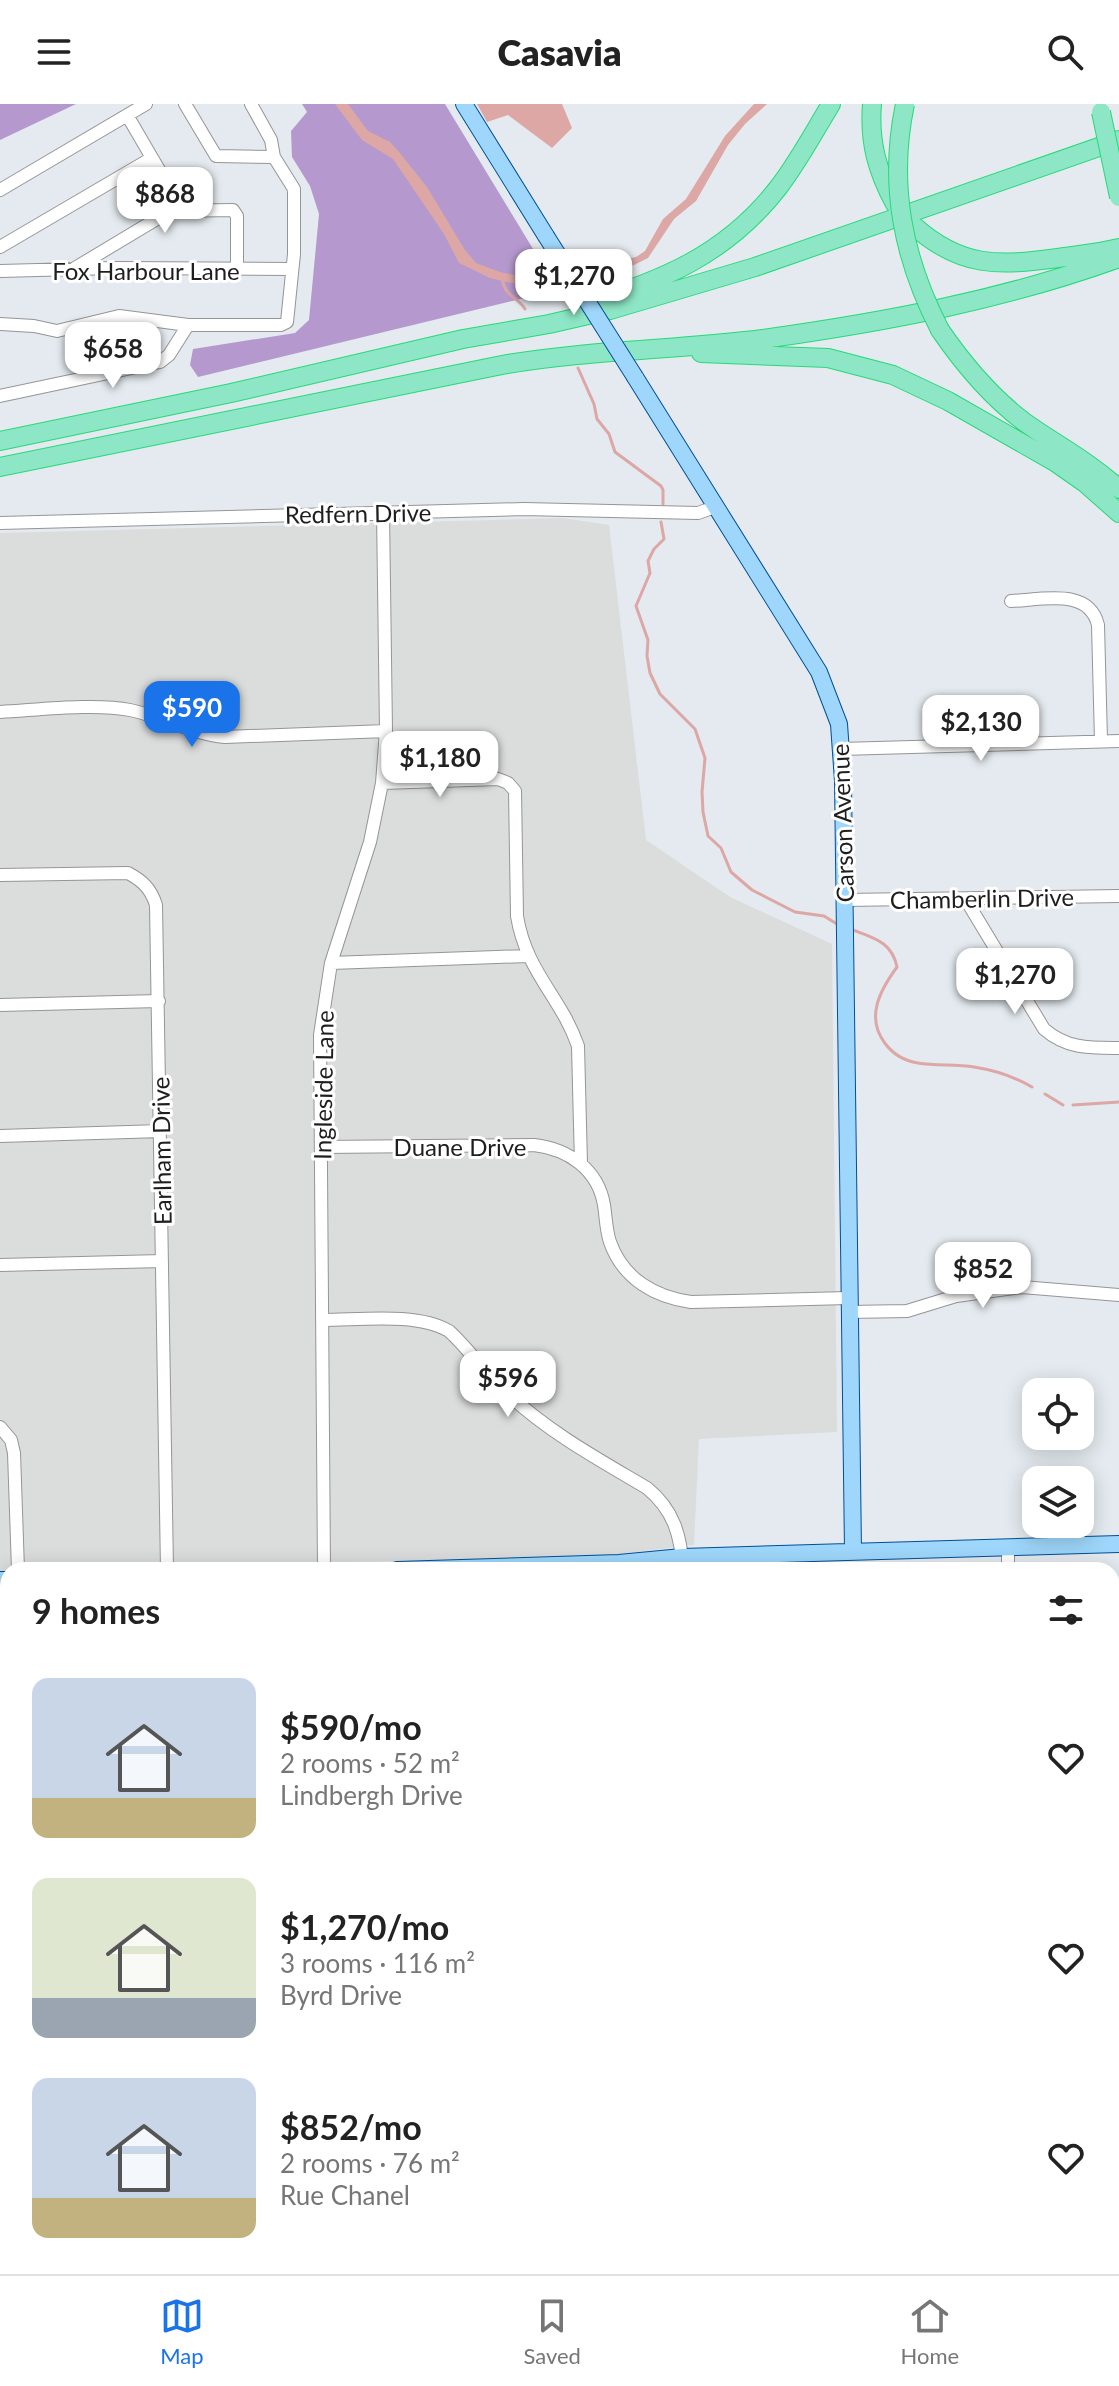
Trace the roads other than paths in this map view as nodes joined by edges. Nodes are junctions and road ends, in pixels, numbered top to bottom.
1 (146, 104) edge
2 (185, 104) edge
3 (251, 104) edge
4 (464, 104) edge
5 (831, 104) edge
6 (872, 104) edge
7 (905, 104) edge
8 (1101, 108) edge
9 (127, 115) junction
10 (1119, 140) edge
11 (1119, 150) edge
12 (274, 157) junction
13 (152, 158) junction
14 (0, 190) edge
15 (1119, 197) edge
16 (955, 198) junction
17 (183, 211) junction
18 (0, 247) edge
19 (1119, 248) edge
20 (1119, 261) edge
21 (237, 269) junction
22 (292, 269) junction
23 (72, 270) junction
24 (0, 271) edge
25 (0, 324) edge
26 (188, 325) junction
27 (463, 339) junction
28 (665, 347) junction
29 (0, 396) edge
30 (0, 441) edge
31 (0, 467) edge
32 (1119, 489) edge
33 (715, 507) junction
34 (383, 512) junction
35 (1119, 513) edge
36 (0, 523) edge
37 (1011, 601) dead end
38 (0, 712) edge
39 (386, 731) junction
40 (1101, 741) junction
41 (1119, 741) edge
42 (841, 749) junction
43 (382, 783) junction
44 (0, 875) edge
45 (1119, 896) edge
46 (844, 900) junction
47 (966, 900) junction
48 (527, 956) junction
49 (331, 963) junction
50 (159, 1001) junction
51 (0, 1005) edge
52 (1119, 1048) edge
53 (161, 1131) junction
54 (0, 1136) edge
55 (321, 1147) junction
56 (581, 1164) junction
57 (162, 1261) junction
58 (0, 1265) edge
59 (1119, 1295) edge
60 (848, 1305) junction
61 (322, 1320) junction
62 (0, 1427) edge
63 (1119, 1544) edge
64 (1008, 1547) junction
65 (853, 1551) junction
66 (18, 1562) edge
67 (167, 1562) edge
68 (324, 1562) edge
69 (683, 1562) edge
70 (697, 1562) edge
71 (1008, 1562) edge

1 - 9 street
2 - 12 street
3 - 12 street
4 - 33 main road, Carson Avenue, bridge
5 - 27 highway
6 - 19 highway, bridge
7 - 32 highway, bridge
8 - 15 highway, bridge
9 - 13 street
9 - 14 street
10 - 16 highway
11 - 16 highway
12 - 22 street
13 - 17 street
13 - 18 street
16 - 27 highway
17 - 21 street
17 - 23 street
20 - 28 highway
21 - 22 street, Fox Harbour Lane
21 - 23 street, Fox Harbour Lane
22 - 26 street
23 - 24 street, Fox Harbour Lane
25 - 26 street
26 - 29 street
27 - 30 highway
28 - 31 highway
28 - 35 highway
33 - 34 street, Redfern Drive
33 - 42 main road, Carson Avenue
34 - 36 street, Redfern Drive
34 - 39 street, Ingleside Lane
37 - 40 street
38 - 39 street
39 - 43 street, Ingleside Lane
40 - 41 street
40 - 42 street
42 - 46 main road, Carson Avenue
43 - 48 street
43 - 49 street, Ingleside Lane
44 - 50 street, Earlham Drive
45 - 47 street, Chamberlin Drive
46 - 47 street, Chamberlin Drive
46 - 60 main road, Carson Avenue
47 - 52 street
48 - 49 street
48 - 56 street
49 - 55 street, Ingleside Lane
50 - 51 street
50 - 53 street, Earlham Drive
53 - 54 street
53 - 57 street, Earlham Drive
55 - 56 street, Duane Drive
55 - 61 street, Ingleside Lane
56 - 60 street
57 - 58 street
57 - 67 street, Earlham Drive
59 - 60 street
60 - 65 main road, Carson Avenue
61 - 68 street, Ingleside Lane
61 - 69 street
62 - 66 street
63 - 64 main road
64 - 65 main road
64 - 71 street
65 - 70 main road

